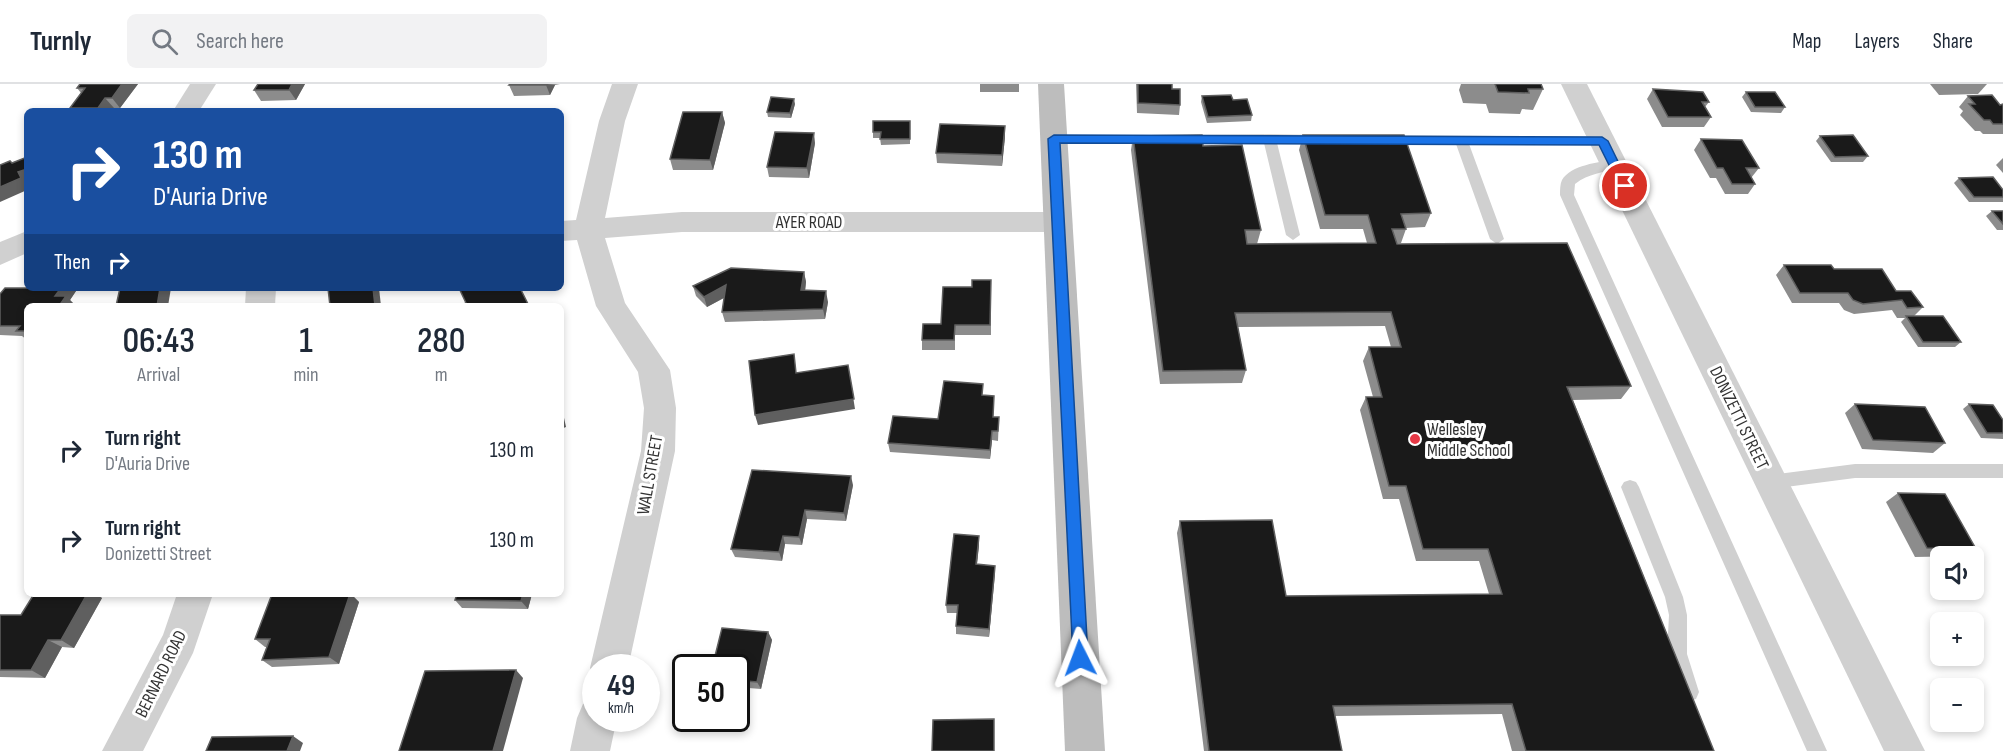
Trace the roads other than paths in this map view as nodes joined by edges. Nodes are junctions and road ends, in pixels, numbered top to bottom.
1 (203, 84) edge
2 (625, 84) edge
3 (1051, 84) edge
4 (1574, 84) edge
5 (188, 108) edge
6 (1269, 138) junction
7 (1054, 139) junction
8 (1341, 139) edge
9 (1365, 139) edge
10 (1461, 140) junction
11 (1608, 153) junction
12 (1058, 222) junction
13 (575, 230) edge
14 (1293, 235) dead end
15 (1497, 239) dead end
16 (24, 242) edge
17 (0, 254) edge
18 (2003, 471) edge
19 (1770, 482) junction
20 (1630, 487) dead end
21 (194, 597) edge
22 (612, 654) edge
23 (1696, 710) edge
24 (594, 732) edge
25 (122, 751) edge
26 (590, 751) edge
27 (1085, 751) edge
28 (1817, 751) edge
29 (1905, 751) edge

1 - 5 street
2 - 13 street, WALL STREET
3 - 7 main road
4 - 11 street, DONIZETTI STREET
6 - 7 lane
6 - 8 lane
6 - 14 lane
7 - 12 main road
9 - 10 lane
10 - 11 lane
10 - 15 lane
11 - 19 street, DONIZETTI STREET
11 - 28 lane
12 - 13 street, AYER ROAD
12 - 27 main road
13 - 22 street, WALL STREET
16 - 17 street
18 - 19 lane
19 - 29 street, DONIZETTI STREET
20 - 23 lane
21 - 25 street, BERNARD ROAD
24 - 26 street

